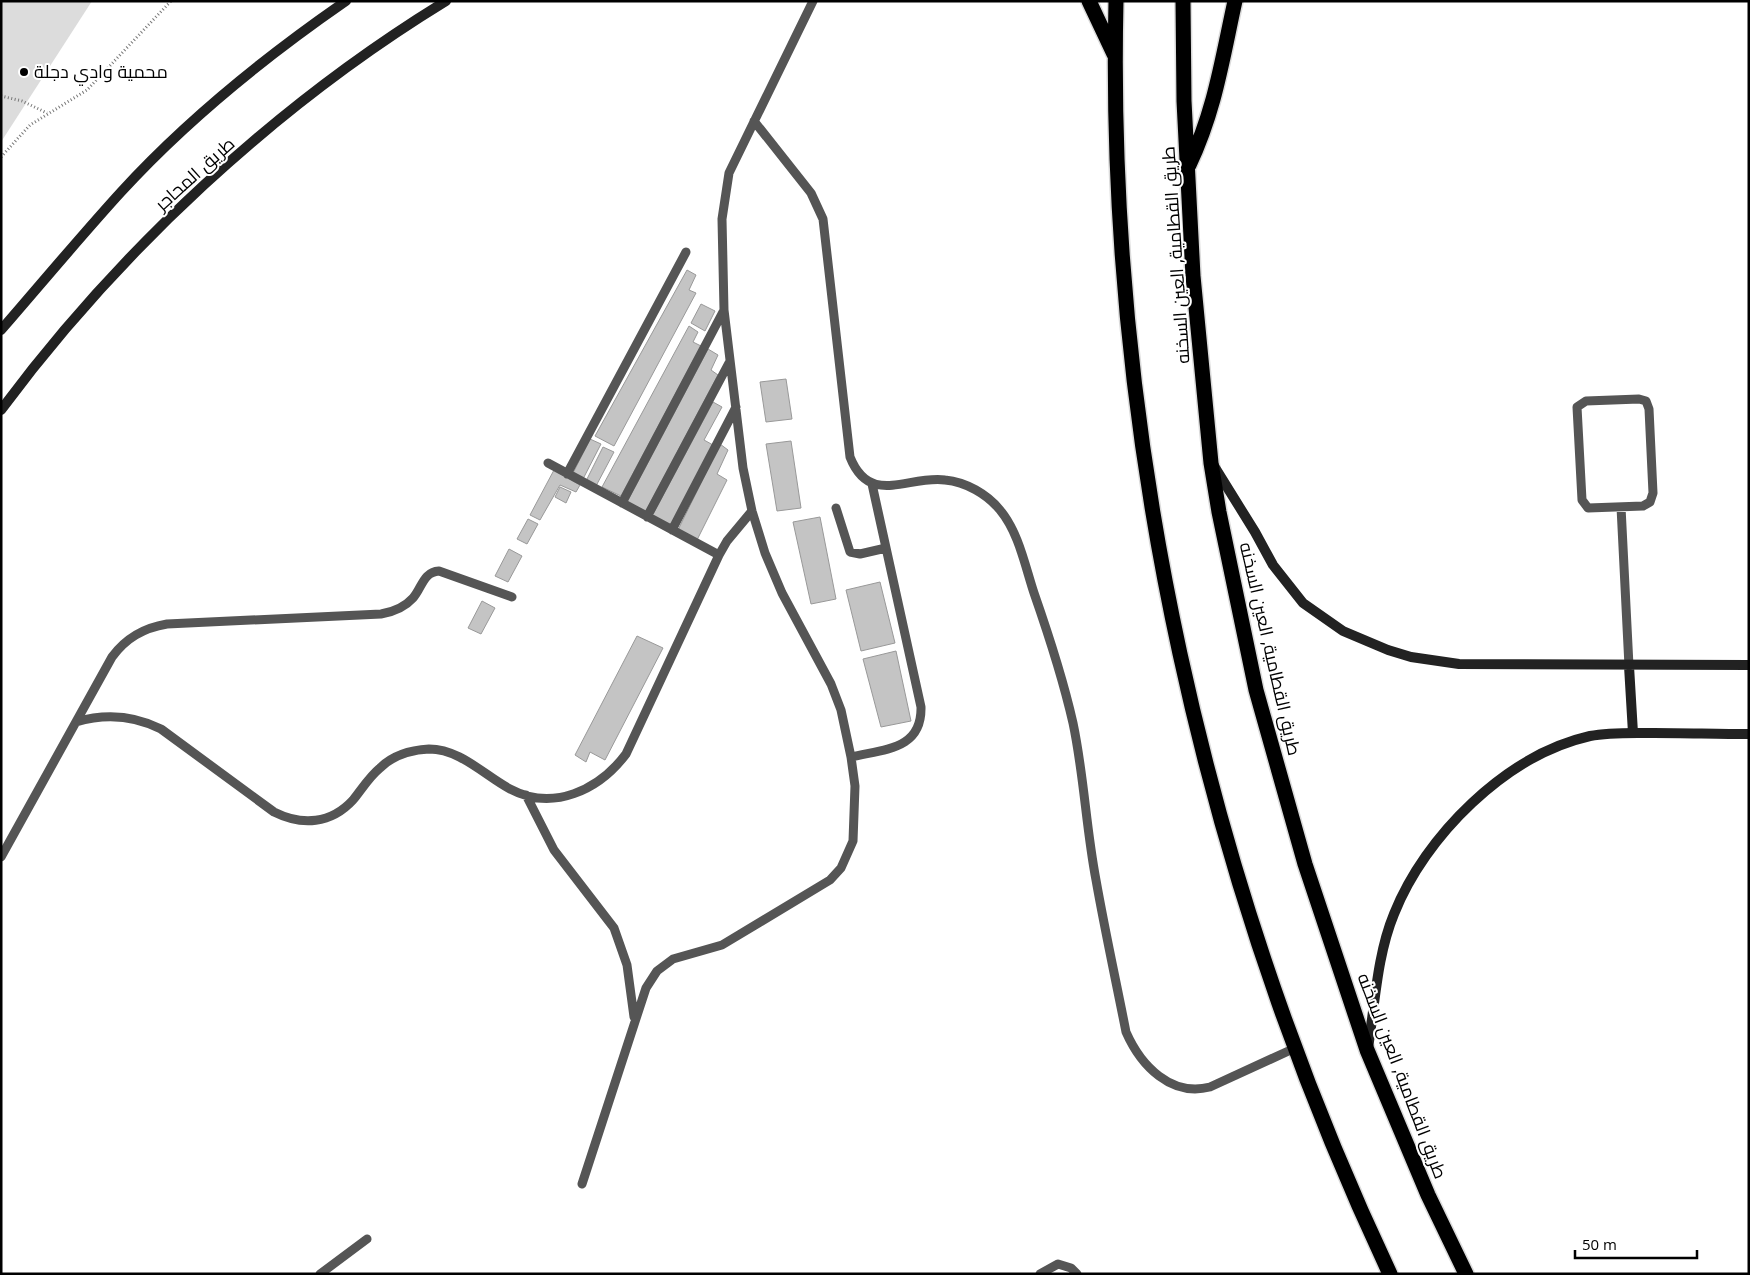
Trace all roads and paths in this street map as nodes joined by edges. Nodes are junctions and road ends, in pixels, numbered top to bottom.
1 (171, 1) edge
2 (346, 1) edge
3 (446, 1) edge
4 (813, 1) edge
5 (1089, 1) edge
6 (1116, 1) edge
7 (1183, 1) edge
8 (1236, 1) edge
9 (1115, 58) junction
10 (1, 96) edge
11 (48, 113) junction
12 (754, 120) junction
13 (1, 157) edge
14 (1188, 169) junction
15 (686, 252) dead end
16 (724, 310) junction
17 (1, 330) edge
18 (730, 361) junction
19 (736, 407) junction
20 (1, 410) edge
21 (548, 463) dead end
22 (1211, 463) junction
23 (567, 474) junction
24 (872, 484) junction
25 (622, 503) junction
26 (1621, 507) junction
27 (836, 508) dead end
28 (752, 511) junction
29 (647, 517) junction
30 (672, 530) junction
31 (886, 548) junction
32 (719, 555) junction
33 (512, 597) dead end
34 (1749, 665) edge
35 (1629, 666) junction
36 (76, 722) junction
37 (1633, 733) junction
38 (1749, 734) edge
39 (851, 757) junction
40 (526, 795) junction
41 (1, 857) edge
42 (634, 1023) junction
43 (1295, 1048) junction
44 (1368, 1050) junction
45 (582, 1184) dead end
46 (367, 1239) dead end
47 (320, 1274) edge
48 (1040, 1274) edge
49 (1077, 1274) edge
50 (1390, 1274) edge
51 (1466, 1274) edge

1 - 11 path
2 - 17 main road, طريق المحاجر
3 - 20 main road, طريق المحاجر
4 - 12 lane
5 - 9 highway
6 - 9 highway
7 - 14 highway, طريق القطامية, العين السخنه
8 - 14 highway
9 - 43 highway
10 - 11 path
11 - 13 path
12 - 16 lane
12 - 24 lane
14 - 22 highway, طريق القطامية, العين السخنه
15 - 23 lane
16 - 18 lane
16 - 25 lane
18 - 19 lane
18 - 29 lane
19 - 28 lane
19 - 30 lane
21 - 23 lane
22 - 35 main road
22 - 44 highway, طريق القطامية, العين السخنه
23 - 25 lane
24 - 31 lane
24 - 43 lane
25 - 29 lane
26 - 26 lane
26 - 35 lane
27 - 31 lane
28 - 32 lane
28 - 39 lane
29 - 30 lane
30 - 32 lane
31 - 39 lane
32 - 40 lane
33 - 36 lane
34 - 35 main road
35 - 37 main road
36 - 40 lane
36 - 41 lane
37 - 38 main road
37 - 44 main road
39 - 42 lane
40 - 42 lane
42 - 45 lane
43 - 50 highway
44 - 51 highway, طريق القطامية, العين السخنه
46 - 47 lane
48 - 49 lane

